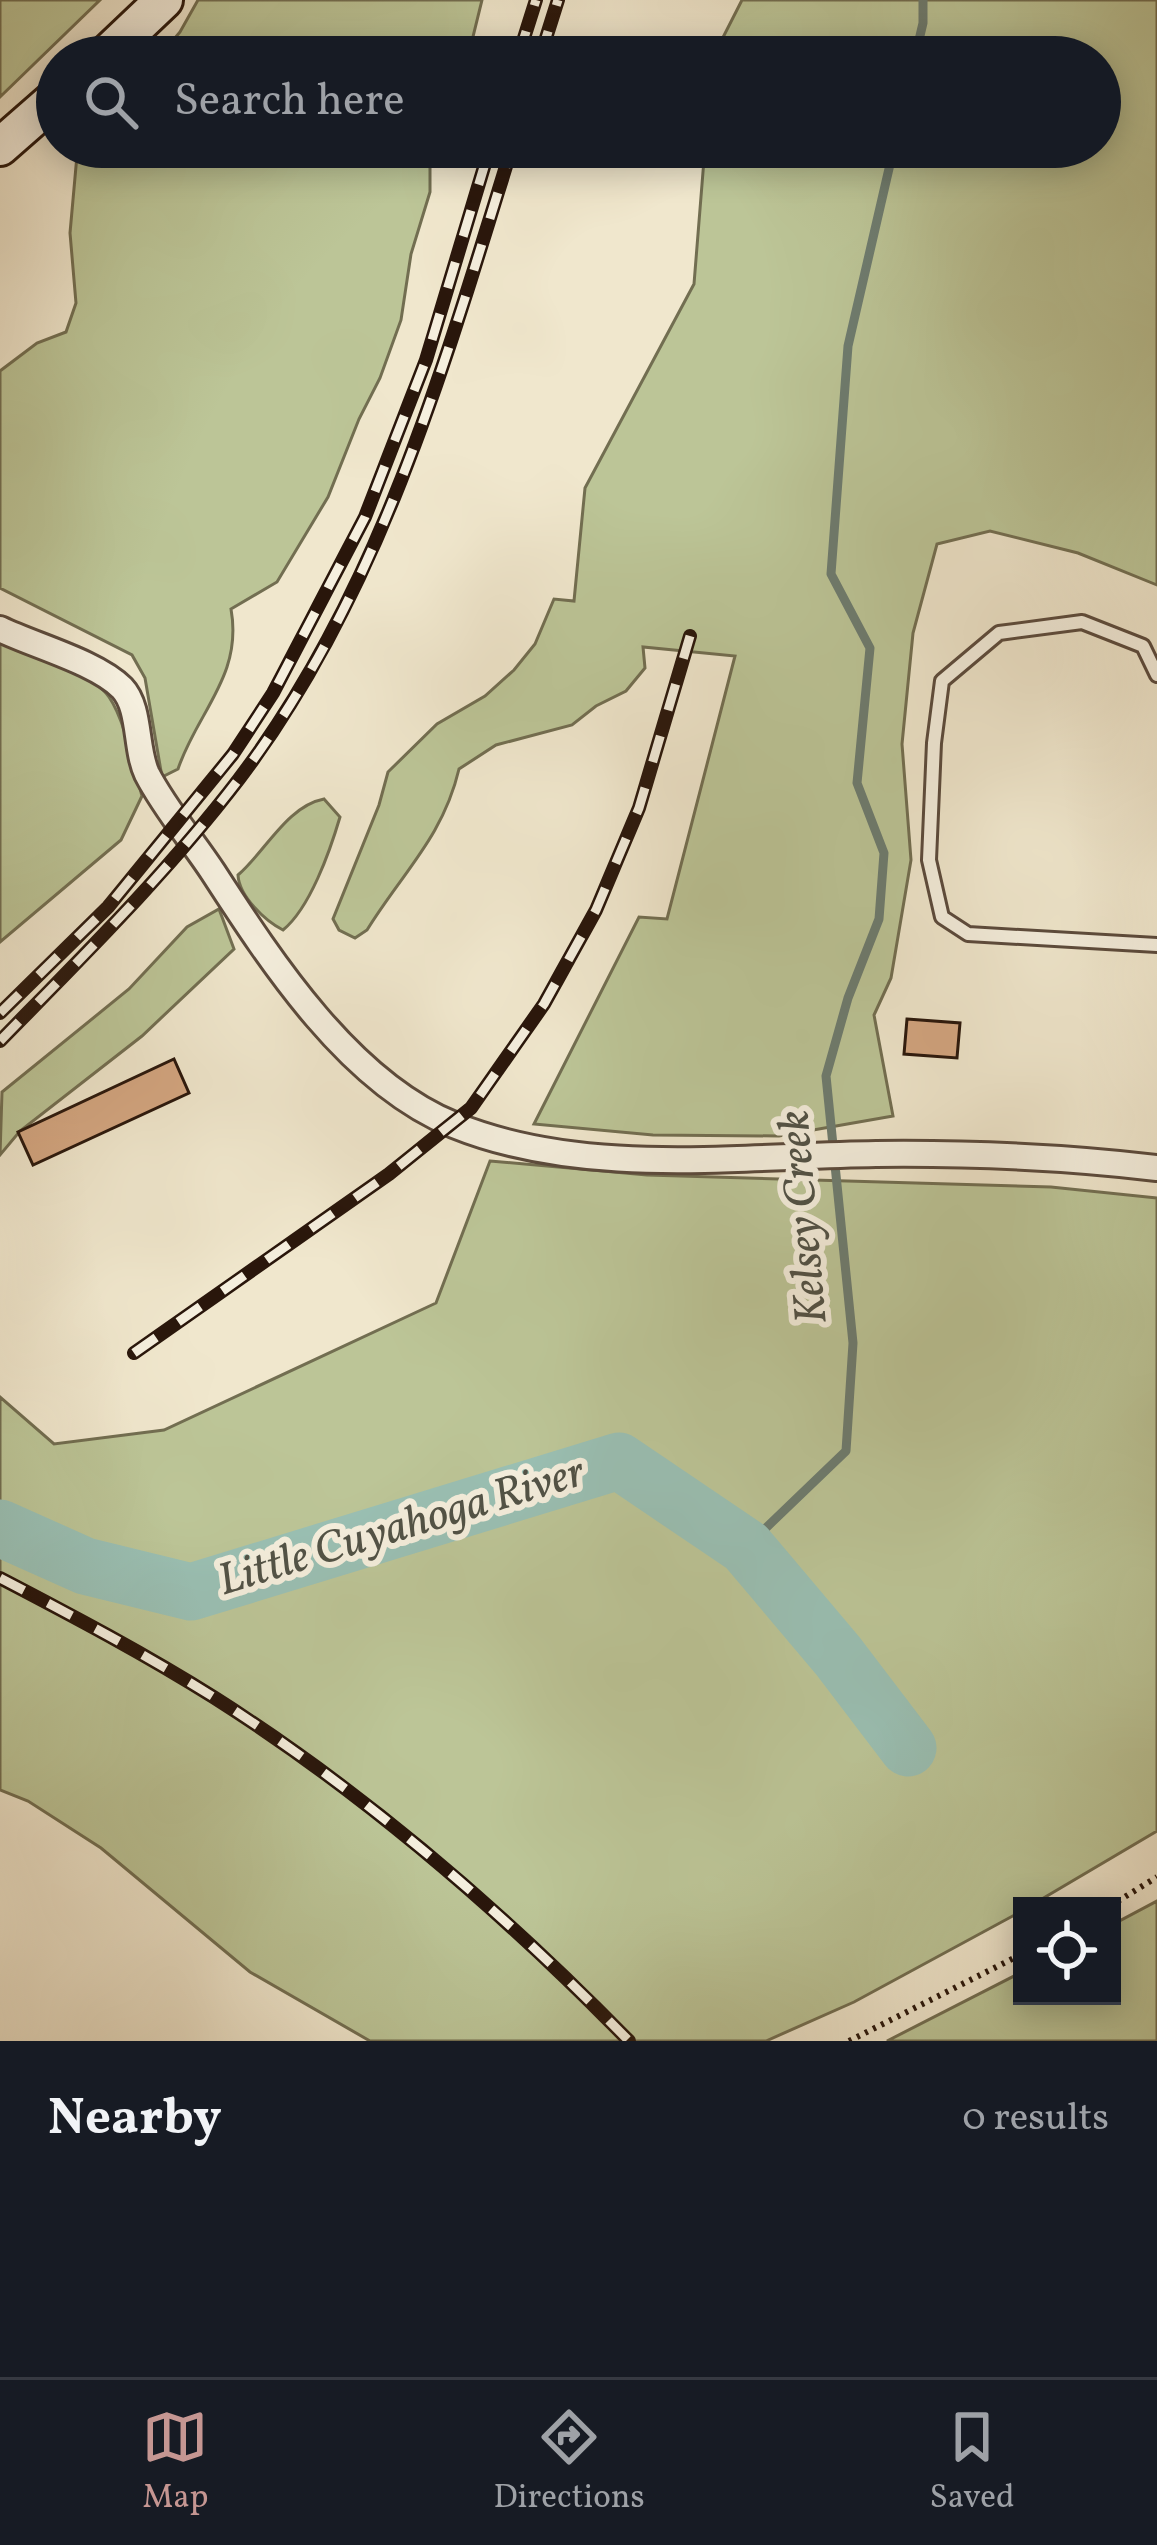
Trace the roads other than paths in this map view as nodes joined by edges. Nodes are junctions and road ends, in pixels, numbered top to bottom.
1 (164, 0) edge
2 (126, 36) edge
3 (36, 116) edge
4 (0, 147) edge
5 (0, 629) edge
6 (1157, 675) edge
7 (1157, 945) edge
8 (1157, 1168) edge

1 - 2 street
3 - 4 street
5 - 8 street
6 - 7 lane

